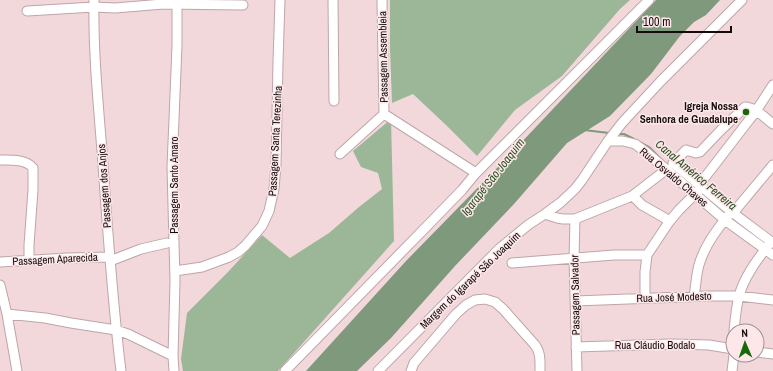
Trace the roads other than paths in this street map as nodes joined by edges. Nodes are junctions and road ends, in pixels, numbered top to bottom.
1 (280, 0) edge
2 (333, 0) edge
3 (382, 0) edge
4 (649, 0) edge
5 (742, 0) edge
6 (177, 2) edge
7 (94, 4) edge
8 (243, 5) dead end
9 (27, 11) dead end
10 (773, 85) edge
11 (334, 101) dead end
12 (756, 111) junction
13 (384, 114) junction
14 (773, 124) edge
15 (608, 141) junction
16 (340, 154) dead end
17 (0, 160) edge
18 (773, 165) edge
19 (670, 166) junction
20 (476, 172) junction
21 (698, 190) junction
22 (633, 196) junction
23 (545, 214) junction
24 (729, 216) junction
25 (575, 219) junction
26 (670, 221) junction
27 (167, 243) dead end
28 (770, 244) edge
29 (647, 255) junction
30 (773, 255) edge
31 (574, 258) junction
32 (110, 259) junction
33 (30, 260) junction
34 (0, 262) edge
35 (512, 263) dead end
36 (175, 271) junction
37 (0, 285) edge
38 (694, 296) junction
39 (739, 296) junction
40 (645, 298) junction
41 (773, 300) edge
42 (575, 301) junction
43 (7, 314) junction
44 (735, 323) edge
45 (116, 330) junction
46 (576, 347) junction
47 (725, 348) edge
48 (173, 356) junction
49 (17, 371) edge
50 (121, 371) edge
51 (174, 371) edge
52 (285, 371) edge
53 (378, 371) edge
54 (411, 371) edge
55 (540, 371) edge
56 (577, 371) edge

1 - 36 street, Passagem Santa Terezinha
2 - 11 street
3 - 13 street, Passagem Assembleia
4 - 20 street
5 - 15 street, Margem do Igarapé São Joaquim
6 - 7 street
6 - 8 street
6 - 36 street, Passagem Santo Amaro
7 - 9 street
7 - 32 street, Passagem dos Anjos
10 - 12 street
12 - 14 street
12 - 19 street
12 - 21 street
13 - 16 street, Passagem Assembleia
13 - 20 street, Passagem Assembleia
15 - 19 street, Rua Osvaldo Chaves
15 - 23 street, Margem do Igarapé São Joaquim
17 - 33 street
18 - 24 street
19 - 21 street, Rua Osvaldo Chaves
19 - 22 street
20 - 52 street
21 - 24 street, Rua Osvaldo Chaves
21 - 26 street
22 - 25 street
22 - 26 street
23 - 25 street
23 - 53 street, Margem do Igarapé São Joaquim
24 - 28 street, Rua Osvaldo Chaves
24 - 38 street
25 - 31 street, Passagem Salvador
26 - 29 street
27 - 32 street, Passagem Aparecida
28 - 30 street, Rua Osvaldo Chaves
28 - 39 street
29 - 31 street
29 - 40 street
31 - 35 street
31 - 42 street, Passagem Salvador
32 - 33 street, Passagem Aparecida
32 - 45 street, Passagem dos Anjos
33 - 34 street, Passagem Aparecida
36 - 48 street, Passagem Santo Amaro
37 - 43 street
38 - 39 street, Rua José Modesto
38 - 40 street, Rua José Modesto
39 - 41 street, Rua José Modesto
39 - 44 street
40 - 42 street, Rua José Modesto
42 - 46 street, Passagem Salvador
43 - 45 street
43 - 49 street
45 - 48 street
45 - 50 street, Passagem dos Anjos
46 - 47 street, Rua Cláudio Bodalo
46 - 56 street, Passagem Salvador
48 - 51 street, Passagem Santo Amaro
54 - 55 street

